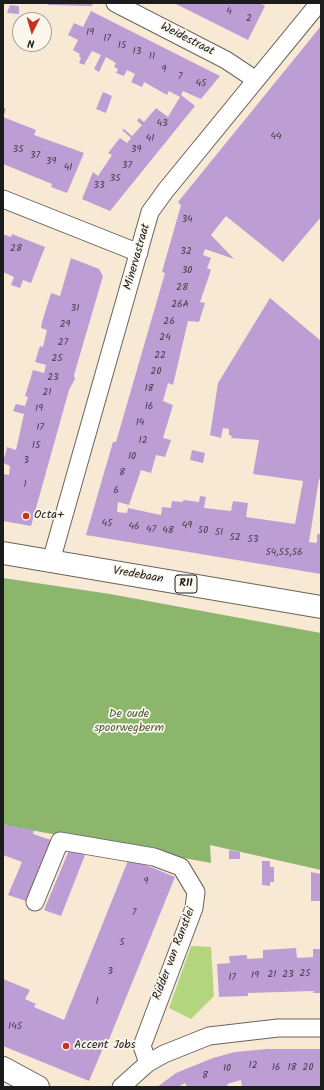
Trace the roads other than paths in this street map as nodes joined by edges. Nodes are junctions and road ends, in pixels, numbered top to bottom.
1 (115, 3) edge
2 (319, 3) edge
3 (256, 80) junction
4 (3, 199) edge
5 (139, 253) junction
6 (3, 553) edge
7 (51, 561) junction
8 (321, 607) edge
9 (35, 902) dead end
10 (321, 1028) edge
11 (148, 1063) junction
12 (3, 1068) edge
13 (38, 1087) edge
14 (121, 1087) edge

1 - 3 street, Weidestraat
2 - 3 street, Minervastraat
3 - 5 street, Minervastraat
4 - 5 street
5 - 7 street, Minervastraat
6 - 7 main road, Vredebaan / R11
7 - 8 main road, Vredebaan / R11
9 - 11 street, Ridder van Ranstlei
10 - 11 street
11 - 14 street
12 - 13 main road

